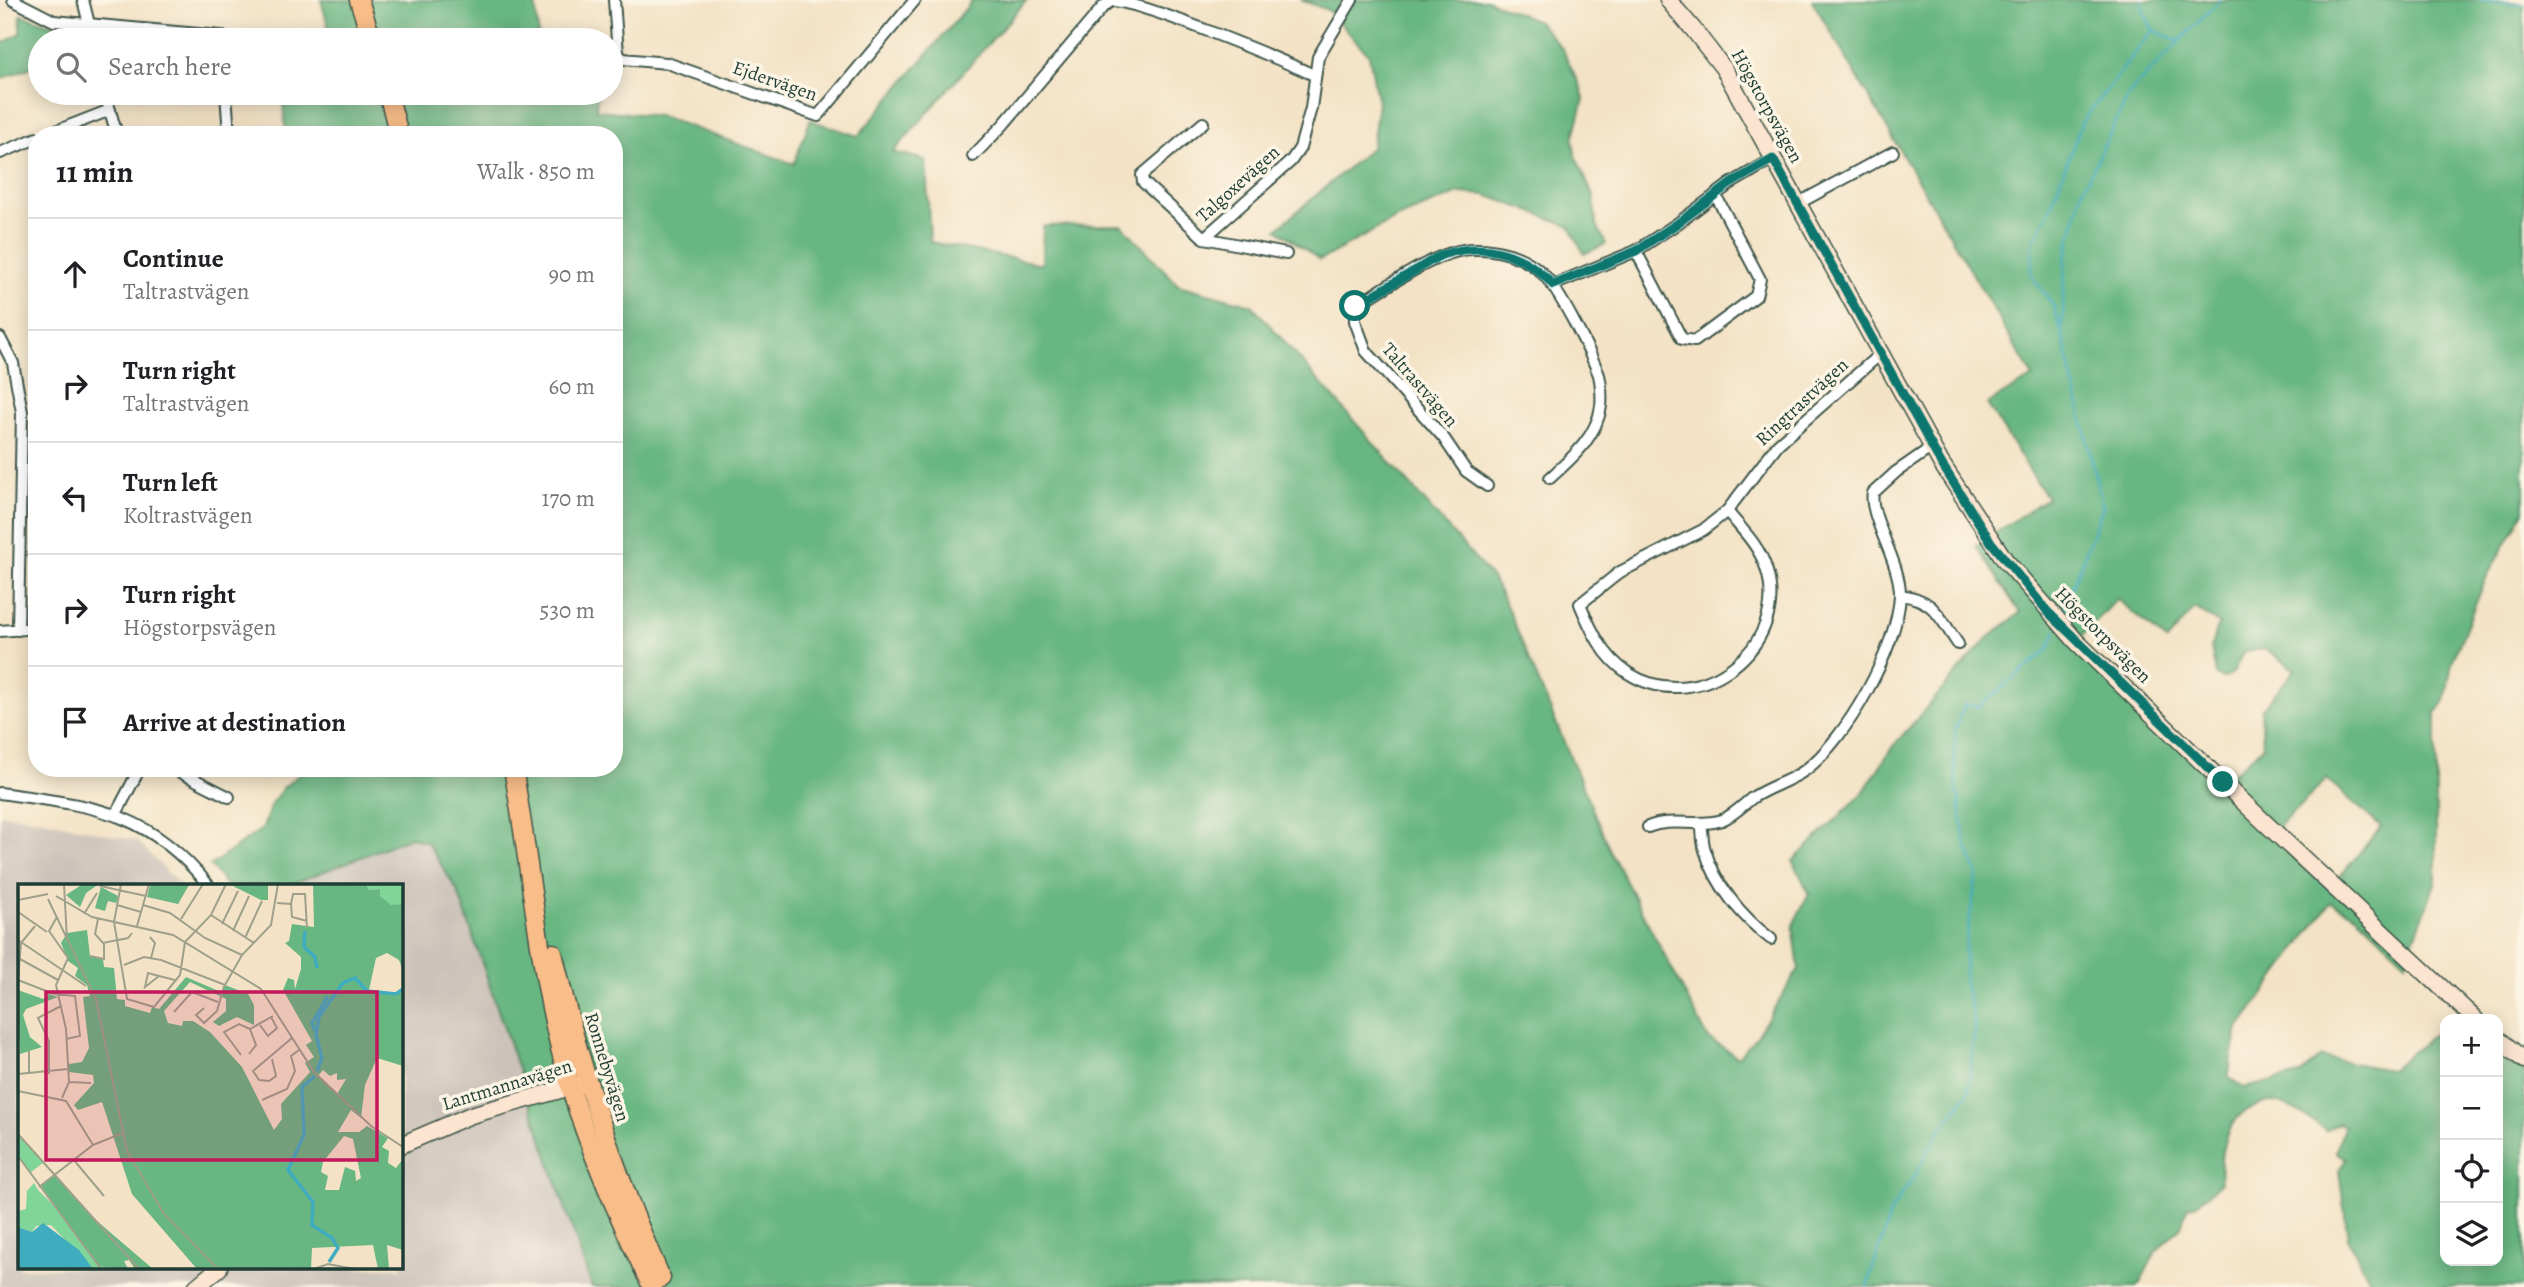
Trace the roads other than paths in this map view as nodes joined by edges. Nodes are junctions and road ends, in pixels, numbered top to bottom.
1 (13, 0) edge
2 (83, 0) edge
3 (359, 0) edge
4 (614, 0) edge
5 (915, 0) edge
6 (1352, 0) edge
7 (1668, 0) edge
8 (90, 25) junction
9 (91, 28) edge
10 (126, 28) edge
11 (368, 28) edge
12 (616, 28) edge
13 (623, 59) edge
14 (1314, 75) junction
15 (109, 105) edge
16 (227, 105) edge
17 (391, 105) edge
18 (110, 110) junction
19 (1203, 123) dead end
20 (69, 126) edge
21 (114, 126) edge
22 (228, 126) edge
23 (397, 126) edge
24 (28, 142) edge
25 (1893, 152) dead end
26 (0, 153) edge
27 (973, 156) dead end
28 (1773, 159) junction
29 (1716, 195) junction
30 (1797, 204) junction
31 (1204, 238) junction
32 (1636, 251) junction
33 (1286, 254) dead end
34 (1553, 285) junction
35 (0, 338) edge
36 (1880, 355) junction
37 (1933, 447) junction
38 (1550, 478) dead end
39 (1487, 486) dead end
40 (1727, 511) junction
41 (1900, 595) junction
42 (28, 629) edge
43 (18, 630) junction
44 (0, 631) edge
45 (1958, 644) dead end
46 (136, 777) edge
47 (190, 777) edge
48 (515, 777) edge
49 (0, 793) edge
50 (229, 797) dead end
51 (116, 814) junction
52 (1701, 823) junction
53 (1648, 827) dead end
54 (207, 884) edge
55 (1771, 939) dead end
56 (2470, 1014) edge
57 (2503, 1043) edge
58 (2524, 1060) edge
59 (579, 1085) junction
60 (402, 1145) edge
61 (217, 1270) edge
62 (203, 1285) edge
63 (652, 1287) edge
64 (664, 1287) edge

1 - 8 street
2 - 8 street
3 - 11 main road
4 - 12 street, Ejdervägen
5 - 13 street, Ejdervägen
6 - 14 street, Talgoxevägen
7 - 28 street, Högstorpsvägen
8 - 9 street
8 - 10 street
14 - 27 street
14 - 31 street, Talgoxevägen
15 - 18 street
16 - 22 street
17 - 23 main road
18 - 20 street
18 - 21 street
19 - 31 street, Talgoxevägen
24 - 26 street
25 - 30 street
28 - 29 street
28 - 30 street, Högstorpsvägen
29 - 32 street
29 - 32 street
30 - 36 street, Högstorpsvägen
31 - 33 street, Talgoxevägen
32 - 34 street
34 - 38 street
34 - 39 street, Taltrastvägen
35 - 43 street
36 - 37 street, Högstorpsvägen
36 - 40 street, Ringtrastvägen
37 - 41 street
37 - 56 street, Högstorpsvägen
40 - 40 street, Ringtrastvägen
41 - 45 street
41 - 52 street
42 - 43 street
43 - 44 street
46 - 51 street
47 - 50 street
48 - 59 main road, Ronnebyvägen
49 - 51 street
51 - 54 street
52 - 53 street
52 - 55 street
57 - 58 street
59 - 60 street, Lantmannavägen
59 - 63 main road, Ronnebyvägen
59 - 64 main road, Ronnebyvägen
61 - 62 street

